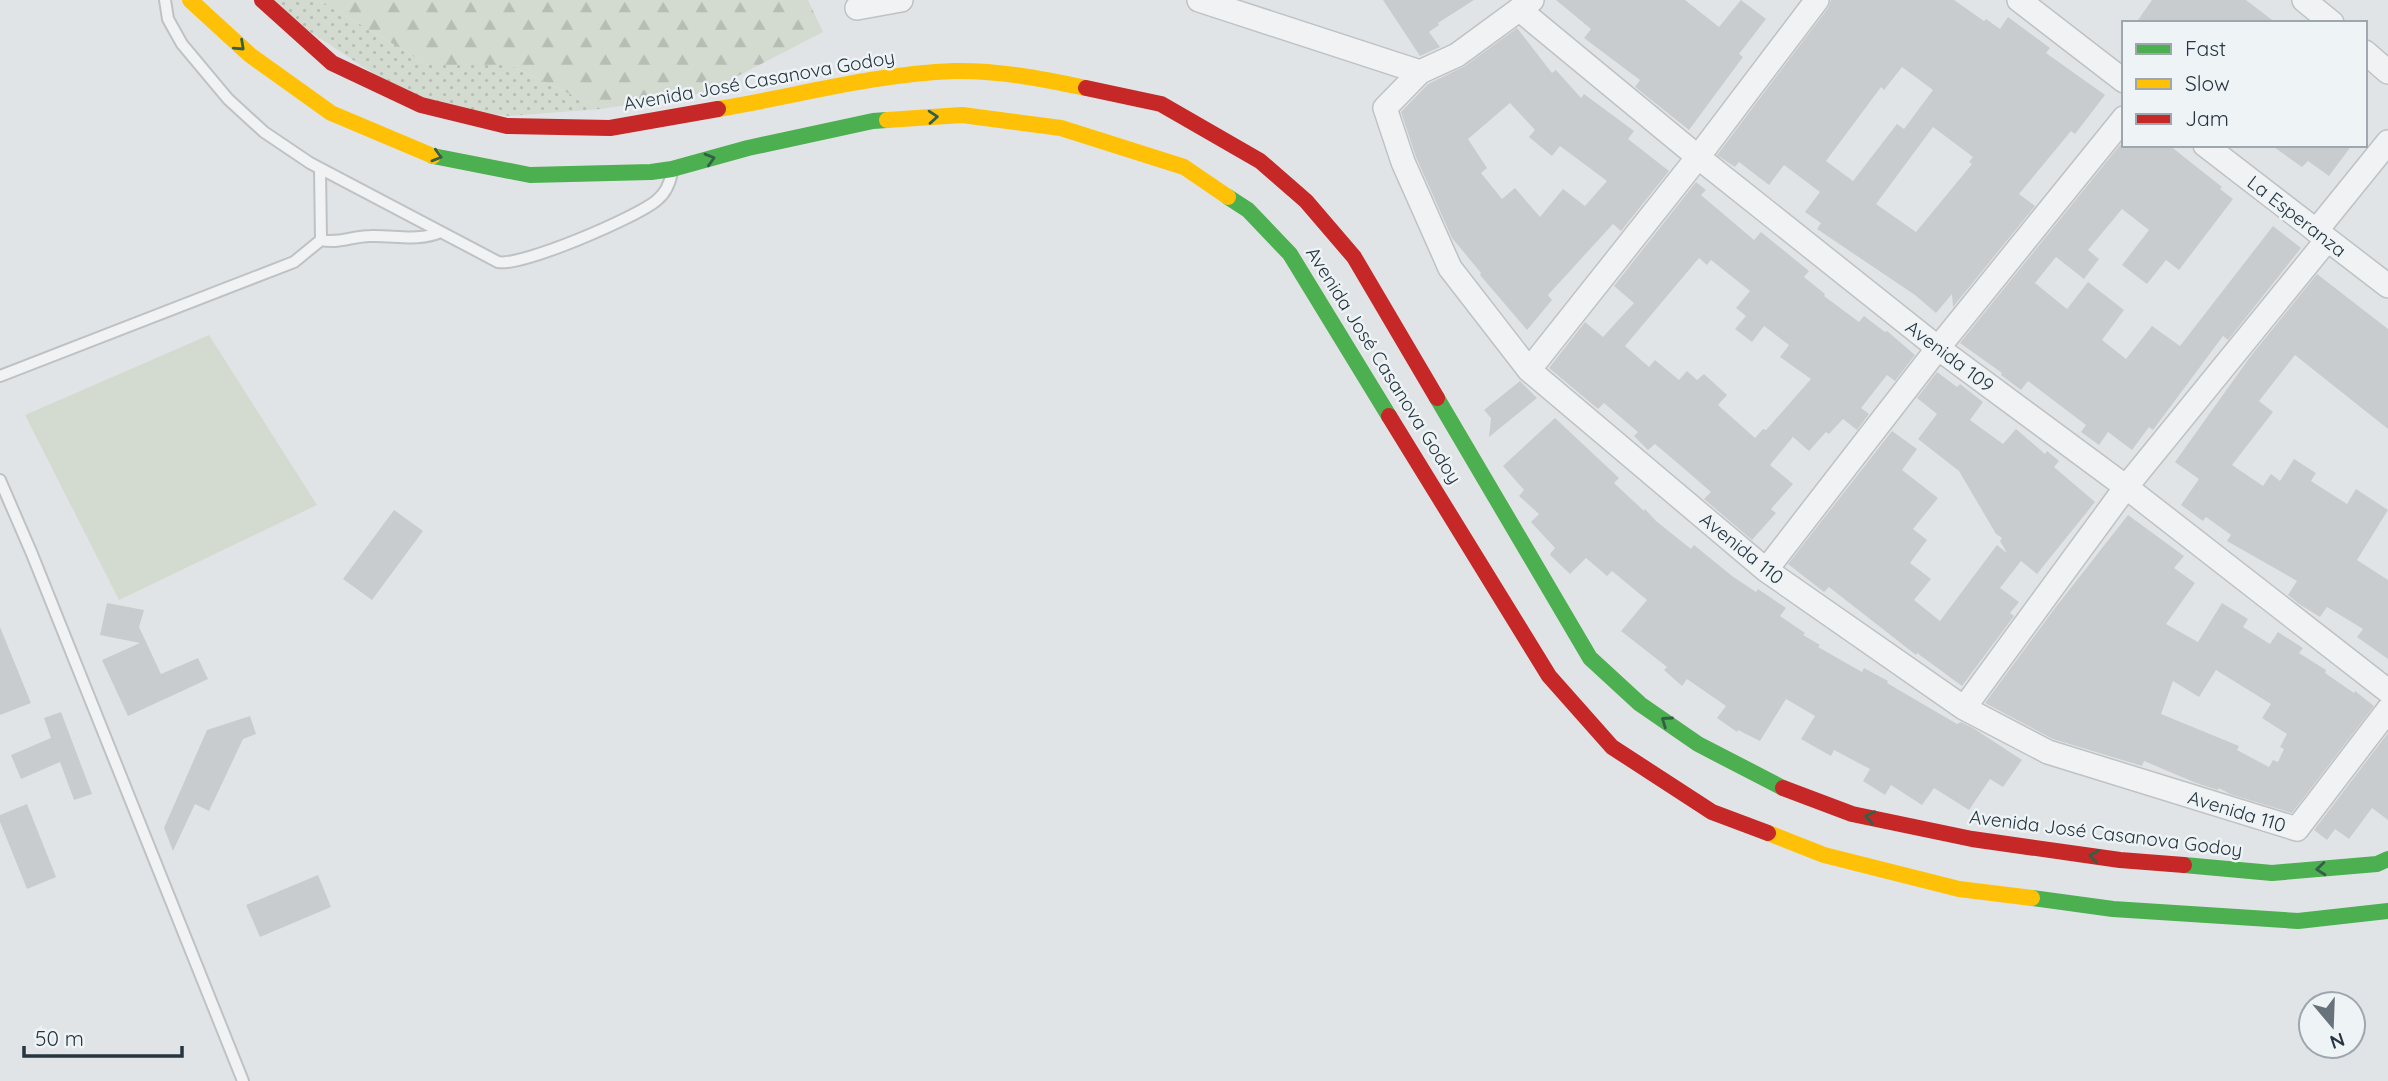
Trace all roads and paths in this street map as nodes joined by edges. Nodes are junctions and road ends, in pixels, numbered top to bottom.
1 (164, 0) edge
2 (190, 0) edge
3 (262, 0) edge
4 (901, 0) edge
5 (1199, 0) edge
6 (1817, 0) edge
7 (2019, 0) edge
8 (2304, 0) edge
9 (1526, 5) edge
10 (857, 8) dead end
11 (2330, 21) edge
12 (2367, 54) edge
13 (1420, 72) junction
14 (2388, 72) edge
15 (2122, 80) edge
16 (2122, 120) edge
17 (2388, 142) edge
18 (2209, 147) edge
19 (1698, 157) junction
20 (320, 169) junction
21 (672, 169) junction
22 (441, 232) junction
23 (2321, 236) junction
24 (321, 240) junction
25 (2388, 286) edge
26 (1938, 348) junction
27 (1529, 370) junction
28 (0, 376) edge
29 (1, 483) edge
30 (2126, 487) junction
31 (1766, 570) junction
32 (2388, 691) edge
33 (1964, 708) junction
34 (2388, 710) edge
35 (2388, 859) edge
36 (2388, 912) edge
37 (243, 1081) edge

1 - 20 lane
2 -> 21 street, Avenida José Casanova Godoy
35 -> 3 street, Avenida José Casanova Godoy
4 - 10 street
5 - 13 street
6 - 19 street
7 - 15 street
8 - 11 street
9 - 13 street
9 - 19 street, Avenida 109
12 - 14 street
13 - 27 street, Avenida 110
16 - 26 street
17 - 23 street
18 - 23 street, La Esperanza
19 - 26 street, Avenida 109
19 - 27 street
20 - 22 lane
20 - 24 lane
21 - 22 lane
21 -> 36 street, Avenida José Casanova Godoy
22 - 24 lane
23 - 25 street, La Esperanza
23 - 30 street
24 - 28 lane
26 - 30 street, Avenida 109
26 - 31 street
27 - 31 street, Avenida 110
29 - 37 lane
30 - 32 street, Avenida 109
30 - 33 street
31 - 33 street, Avenida 110
33 - 34 street, Avenida 110

